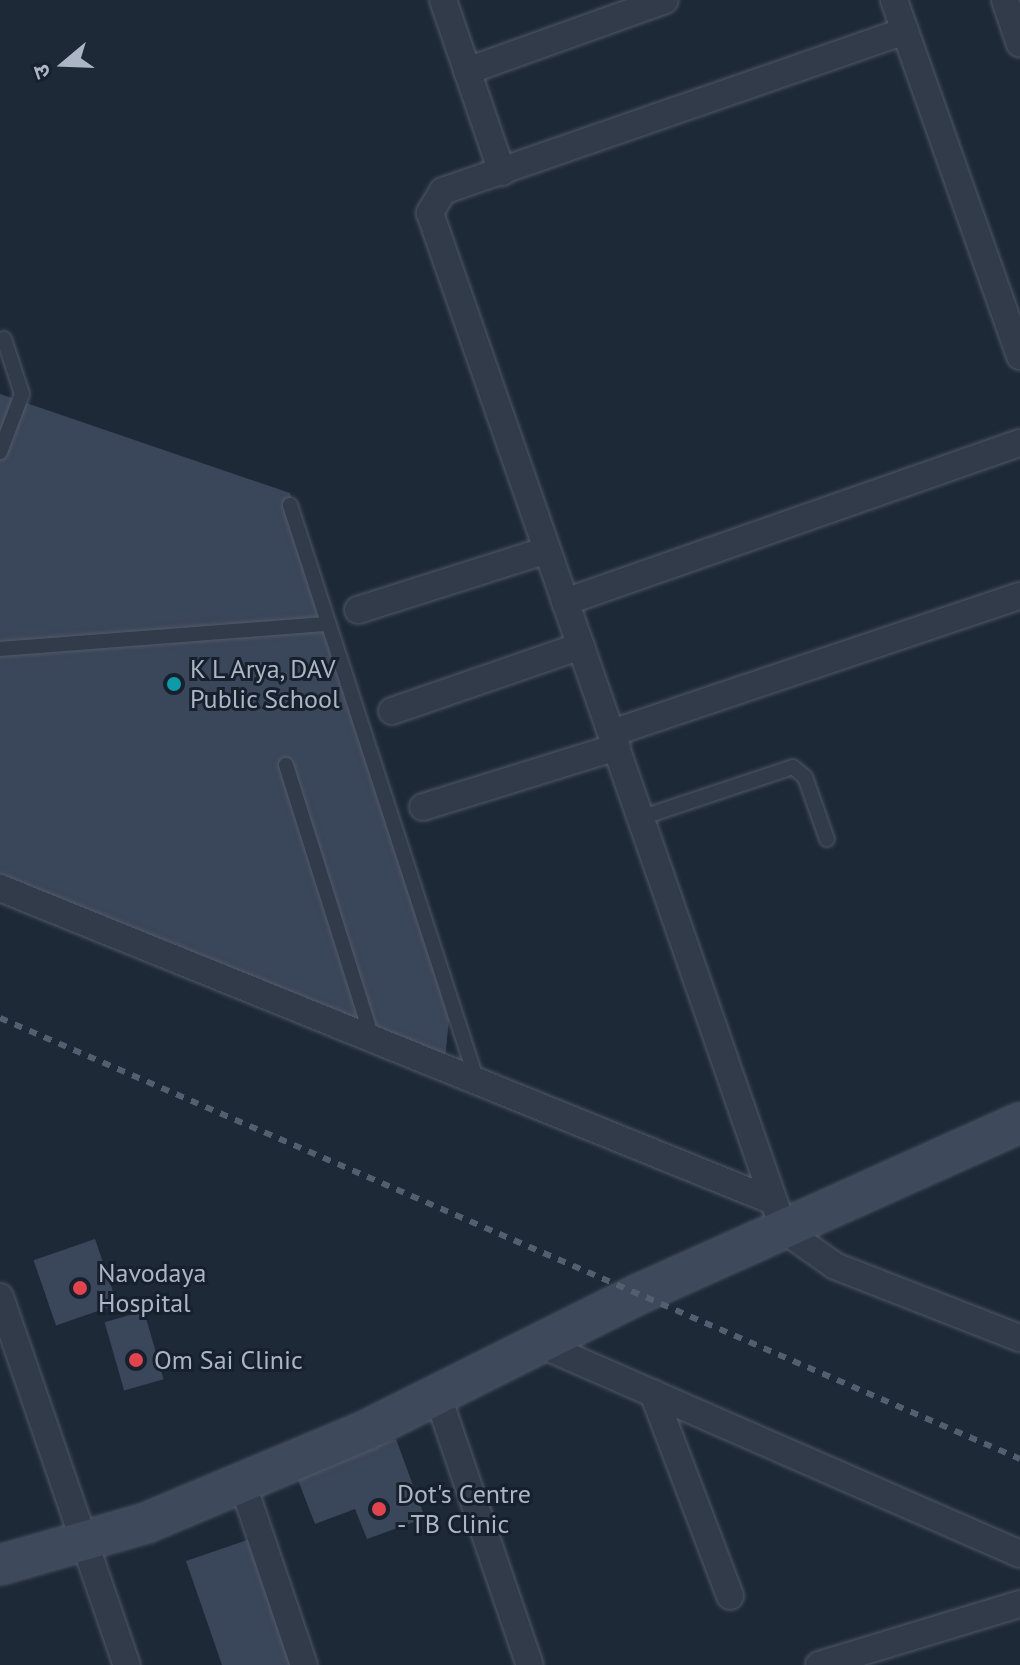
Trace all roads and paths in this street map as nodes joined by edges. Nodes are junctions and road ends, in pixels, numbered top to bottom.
1 (443, 0) edge
2 (665, 0) edge
3 (894, 0) edge
4 (1005, 0) edge
5 (905, 31) junction
6 (1020, 44) edge
7 (467, 71) junction
8 (502, 172) junction
9 (1009, 287) edge
10 (4, 339) dead end
11 (1020, 356) edge
12 (1020, 443) edge
13 (0, 452) edge
14 (290, 505) dead end
15 (547, 550) junction
16 (1020, 596) edge
17 (565, 602) junction
18 (358, 610) dead end
19 (328, 624) junction
20 (581, 646) junction
21 (0, 649) edge
22 (392, 711) dead end
23 (614, 740) junction
24 (286, 765) dead end
25 (423, 807) dead end
26 (640, 818) junction
27 (827, 839) dead end
28 (0, 888) edge
29 (372, 1037) junction
30 (476, 1078) junction
31 (1020, 1123) edge
32 (776, 1214) junction
33 (0, 1297) edge
34 (1020, 1338) edge
35 (540, 1344) junction
36 (653, 1393) junction
37 (438, 1397) junction
38 (242, 1482) junction
39 (85, 1542) junction
40 (1020, 1554) edge
41 (0, 1565) edge
42 (730, 1596) dead end
43 (1020, 1604) edge
44 (127, 1665) edge
45 (304, 1665) edge
46 (530, 1665) edge
47 (819, 1665) edge

1 - 7 street
2 - 7 street
3 - 5 street
4 - 6 street
5 - 8 street
5 - 9 street
7 - 8 street
8 - 15 street
9 - 11 street
10 - 13 lane
12 - 17 street
14 - 19 lane
15 - 17 street
15 - 18 street
16 - 23 street
17 - 20 street
19 - 21 lane
19 - 30 lane
20 - 22 street
20 - 23 street
23 - 25 street
23 - 26 street
24 - 29 lane
26 - 27 lane
26 - 32 street
28 - 29 street
29 - 30 street
30 - 32 street
31 - 32 street
32 - 34 street
32 - 35 street
33 - 39 street
35 - 36 street
35 - 37 street
36 - 40 street
36 - 42 street
37 - 38 street
37 - 46 street
38 - 39 street
38 - 45 street
39 - 41 street
39 - 44 street
43 - 47 street

